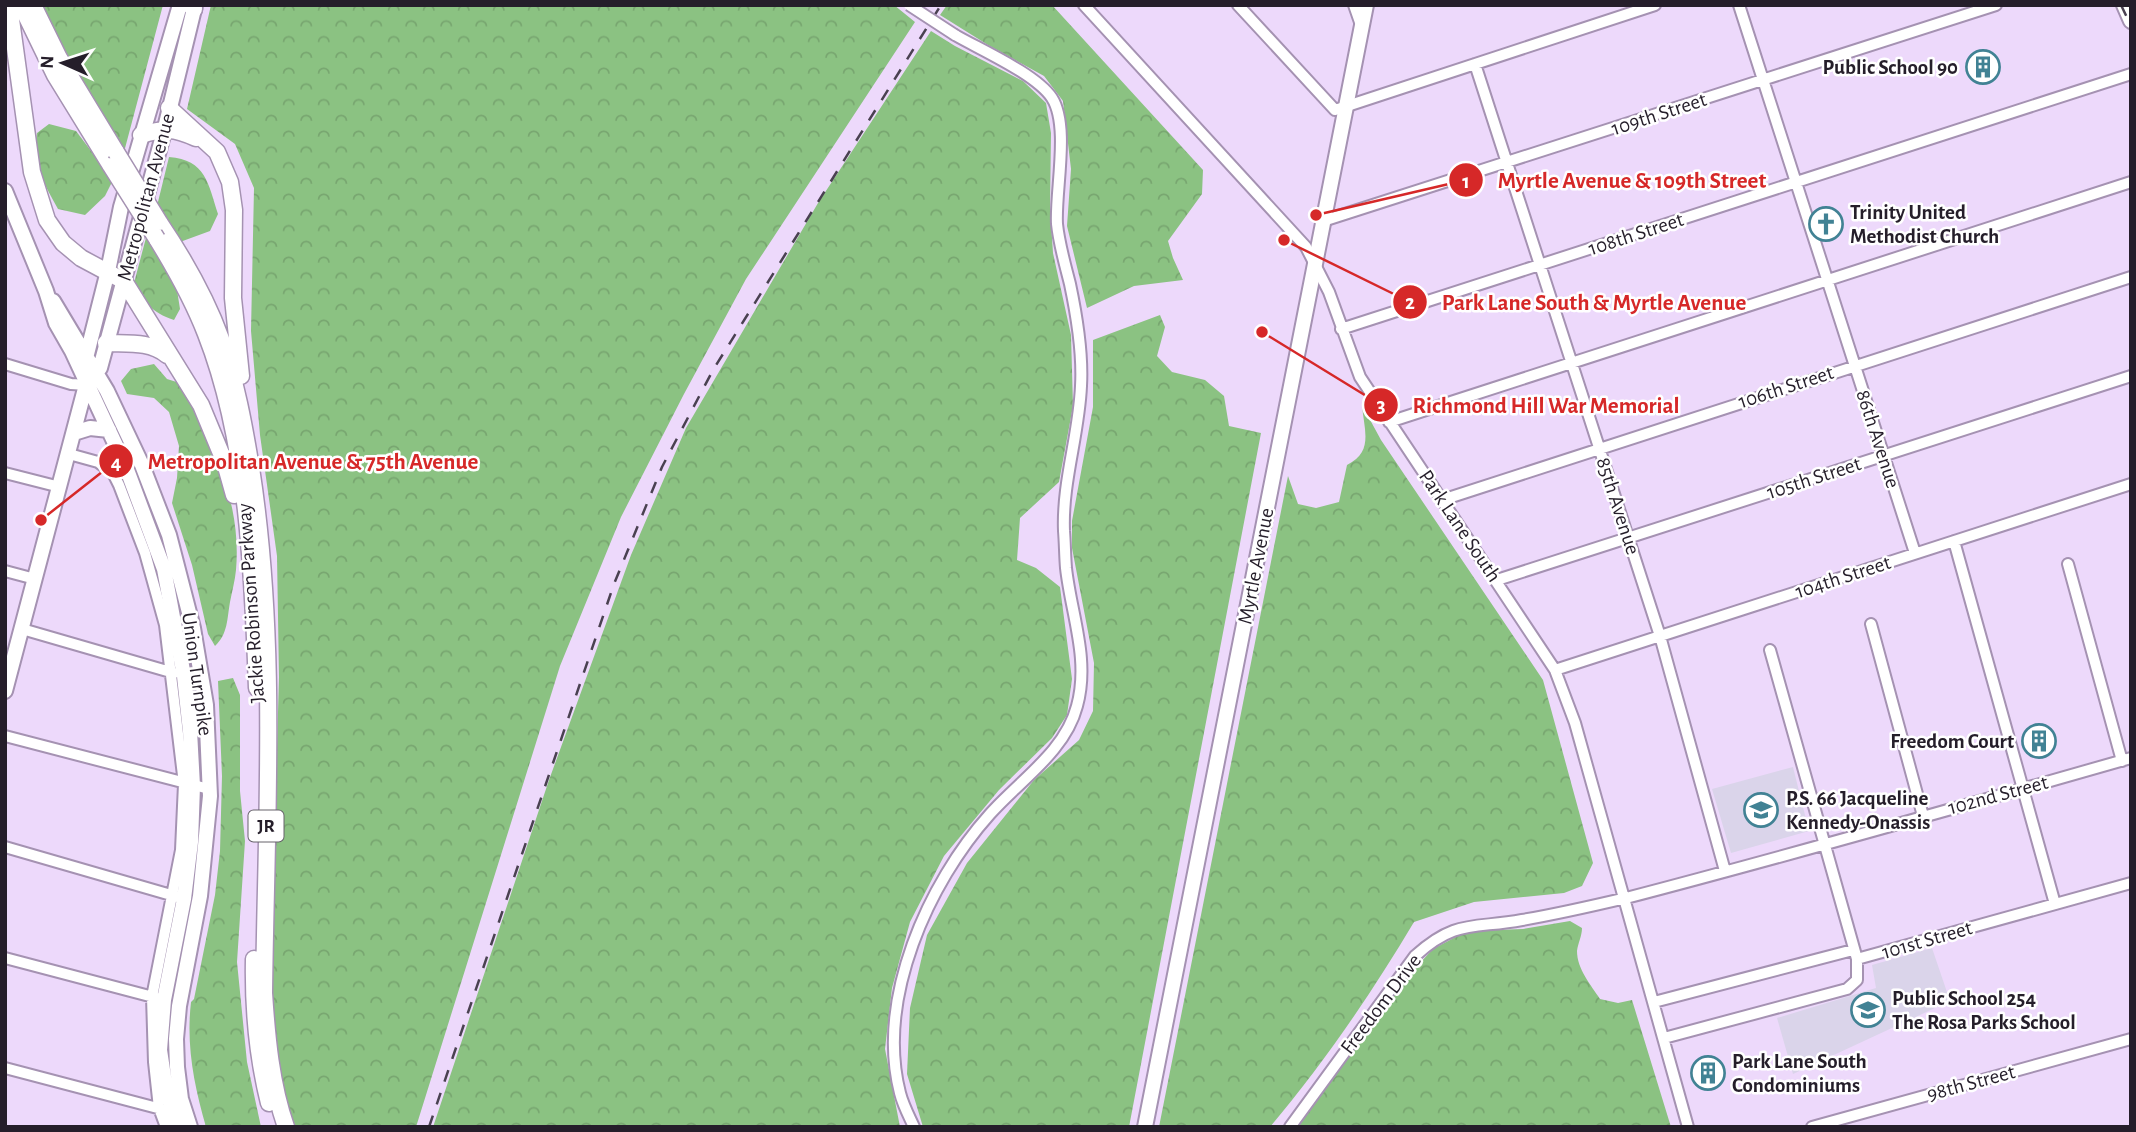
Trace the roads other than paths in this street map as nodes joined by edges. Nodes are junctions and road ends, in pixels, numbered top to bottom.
1 (9, 5) edge
2 (21, 5) edge
3 (33, 5) edge
4 (909, 5) edge
5 (1238, 5) edge
6 (1354, 5) edge
7 (1366, 5) edge
8 (1655, 5) edge
9 (1738, 5) edge
10 (1996, 5) edge
11 (2124, 5) edge
12 (190, 6) edge
13 (1090, 8) edge
14 (2131, 22) edge
15 (1362, 27) junction
16 (1475, 64) junction
17 (2131, 75) edge
18 (1763, 80) junction
19 (1347, 105) junction
20 (169, 108) junction
21 (165, 128) junction
22 (141, 135) junction
23 (208, 143) junction
24 (113, 159) junction
25 (1507, 164) junction
26 (2131, 182) edge
27 (1796, 183) junction
28 (5, 191) edge
29 (1323, 221) junction
30 (158, 231) junction
31 (1315, 264) junction
32 (1541, 265) junction
33 (108, 271) junction
34 (2131, 277) edge
35 (124, 281) junction
36 (1828, 281) junction
37 (47, 291) junction
38 (1341, 329) junction
39 (108, 335) junction
40 (85, 355) junction
41 (175, 363) junction
42 (1572, 363) junction
43 (5, 364) edge
44 (1855, 365) junction
45 (2131, 376) edge
46 (92, 379) junction
47 (1389, 422) junction
48 (243, 427) junction
49 (108, 430) junction
50 (74, 433) junction
51 (1599, 447) junction
52 (69, 454) junction
53 (1884, 456) junction
54 (5, 473) edge
55 (2131, 484) edge
56 (60, 487) junction
57 (1442, 500) junction
58 (1628, 538) junction
59 (1954, 541) junction
60 (1915, 553) junction
61 (2068, 564) dead end
62 (5, 571) edge
63 (35, 579) junction
64 (1497, 580) junction
65 (1871, 624) dead end
66 (22, 629) junction
67 (1660, 636) junction
68 (256, 637) junction
69 (1770, 650) dead end
70 (1555, 670) junction
71 (177, 674) junction
72 (5, 691) edge
73 (5, 736) edge
74 (2126, 760) edge
75 (188, 785) junction
76 (209, 789) junction
77 (2023, 789) junction
78 (1923, 816) junction
79 (1825, 843) junction
80 (5, 847) edge
81 (1725, 871) junction
82 (2131, 883) edge
83 (178, 897) junction
84 (1623, 898) junction
85 (2055, 904) junction
86 (1855, 954) junction
87 (5, 958) edge
88 (158, 998) junction
89 (1654, 1002) junction
90 (179, 1006) junction
91 (1664, 1038) junction
92 (2131, 1039) edge
93 (5, 1068) edge
94 (165, 1110) junction
95 (166, 1127) edge
96 (176, 1127) edge
97 (190, 1127) edge
98 (275, 1127) edge
99 (286, 1127) edge
100 (914, 1127) edge
101 (1145, 1127) edge
102 (1290, 1127) edge
103 (1689, 1127) edge
104 (1812, 1127) edge

1 - 33 highway
2 - 24 highway, Jackie Robinson Parkway / JR
3 - 24 highway, Jackie Robinson Parkway / JR
4 - 100 street, bridge
5 - 19 street
6 - 15 street
7 - 15 main road, Myrtle Avenue
8 - 16 street
9 - 18 street, 86th Avenue
10 - 18 street, 109th Street
11 - 14 main road
12 - 20 main road, Metropolitan Avenue
12 - 22 main road, Metropolitan Avenue
13 - 31 street, Park Lane South
15 - 19 main road, Myrtle Avenue
16 - 19 street
16 - 25 street, 85th Avenue
17 - 27 street, 108th Street
18 - 25 street, 109th Street
18 - 27 street, 86th Avenue
19 - 29 main road, Myrtle Avenue
20 - 21 main road, Metropolitan Avenue
20 - 23 highway
21 - 22 highway
21 - 23 highway
21 - 35 main road, Metropolitan Avenue
22 - 33 main road, Metropolitan Avenue
23 - 48 highway
24 - 30 highway, Jackie Robinson Parkway / JR, bridge
25 - 29 street, 109th Street
25 - 32 street, 85th Avenue
26 - 36 street
27 - 32 street, 108th Street
27 - 36 street, 86th Avenue
28 - 37 main road, Union Turnpike
29 - 31 main road, Myrtle Avenue
30 - 48 highway, Jackie Robinson Parkway / JR
30 - 68 highway, Jackie Robinson Parkway / JR
31 - 38 street, Park Lane South
31 - 101 main road, Myrtle Avenue
32 - 38 street, 108th Street
32 - 42 street, 85th Avenue
33 - 35 highway
33 - 39 main road
33 - 40 main road, Metropolitan Avenue
34 - 44 street, 106th Street
35 - 39 main road, Metropolitan Avenue
35 - 41 highway
36 - 42 street
36 - 44 street, 86th Avenue
37 - 40 main road, Union Turnpike
37 - 46 main road, Union Turnpike
38 - 47 street, Park Lane South
39 - 41 highway
39 - 46 main road, Metropolitan Avenue
40 - 46 main road, Metropolitan Avenue
41 - 68 highway
42 - 47 street
42 - 51 street, 85th Avenue
43 - 46 street
44 - 51 street, 106th Street
44 - 53 street, 86th Avenue
45 - 53 street, 105th Street
46 - 49 main road, Union Turnpike
46 - 50 main road, Metropolitan Avenue
46 - 76 main road, Union Turnpike
47 - 57 street, Park Lane South
48 - 99 highway, Jackie Robinson Parkway / JR
49 - 50 main road
49 - 71 main road, Union Turnpike
50 - 52 main road, Metropolitan Avenue
51 - 57 street, 106th Street
51 - 58 street, 85th Avenue
52 - 56 main road, Metropolitan Avenue
52 - 71 street, Union Turnpike
53 - 58 street, 105th Street
53 - 60 street, 86th Avenue
54 - 56 street
55 - 59 street, 104th Street
56 - 63 main road, Metropolitan Avenue
57 - 64 street, Park Lane South
58 - 64 street, 105th Street
58 - 67 street, 85th Avenue
59 - 60 street, 104th Street
59 - 77 street
60 - 67 street, 104th Street
61 - 74 street
62 - 63 street
63 - 66 main road, Metropolitan Avenue
64 - 70 street, Park Lane South
65 - 78 street
66 - 71 street
66 - 72 main road, Metropolitan Avenue
67 - 70 street, 104th Street
67 - 81 street, 85th Avenue
68 - 98 highway, Jackie Robinson Parkway / JR
69 - 79 street
70 - 84 street, Park Lane South
71 - 75 main road, Union Turnpike
73 - 75 street
74 - 77 street, 102nd Street
75 - 76 street
75 - 83 main road, Union Turnpike
76 - 90 main road, Union Turnpike
77 - 78 street, 102nd Street
77 - 85 street
78 - 79 street, 102nd Street
79 - 81 street, 102nd Street
79 - 86 street
80 - 83 street
81 - 84 street, 102nd Street
82 - 85 street, 101st Street
83 - 88 main road, Union Turnpike
84 - 89 street, Park Lane South
84 - 102 street, Freedom Drive
85 - 86 street, 101st Street
86 - 89 street, 101st Street
86 - 91 street, 101st Street
87 - 88 street
88 - 90 street
88 - 94 main road, Union Turnpike
89 - 91 street, Park Lane South
90 - 97 main road, Union Turnpike
91 - 103 street, Park Lane South
92 - 104 street, 98th Street
93 - 94 street
94 - 95 street, Union Turnpike
94 - 96 main road, Union Turnpike

